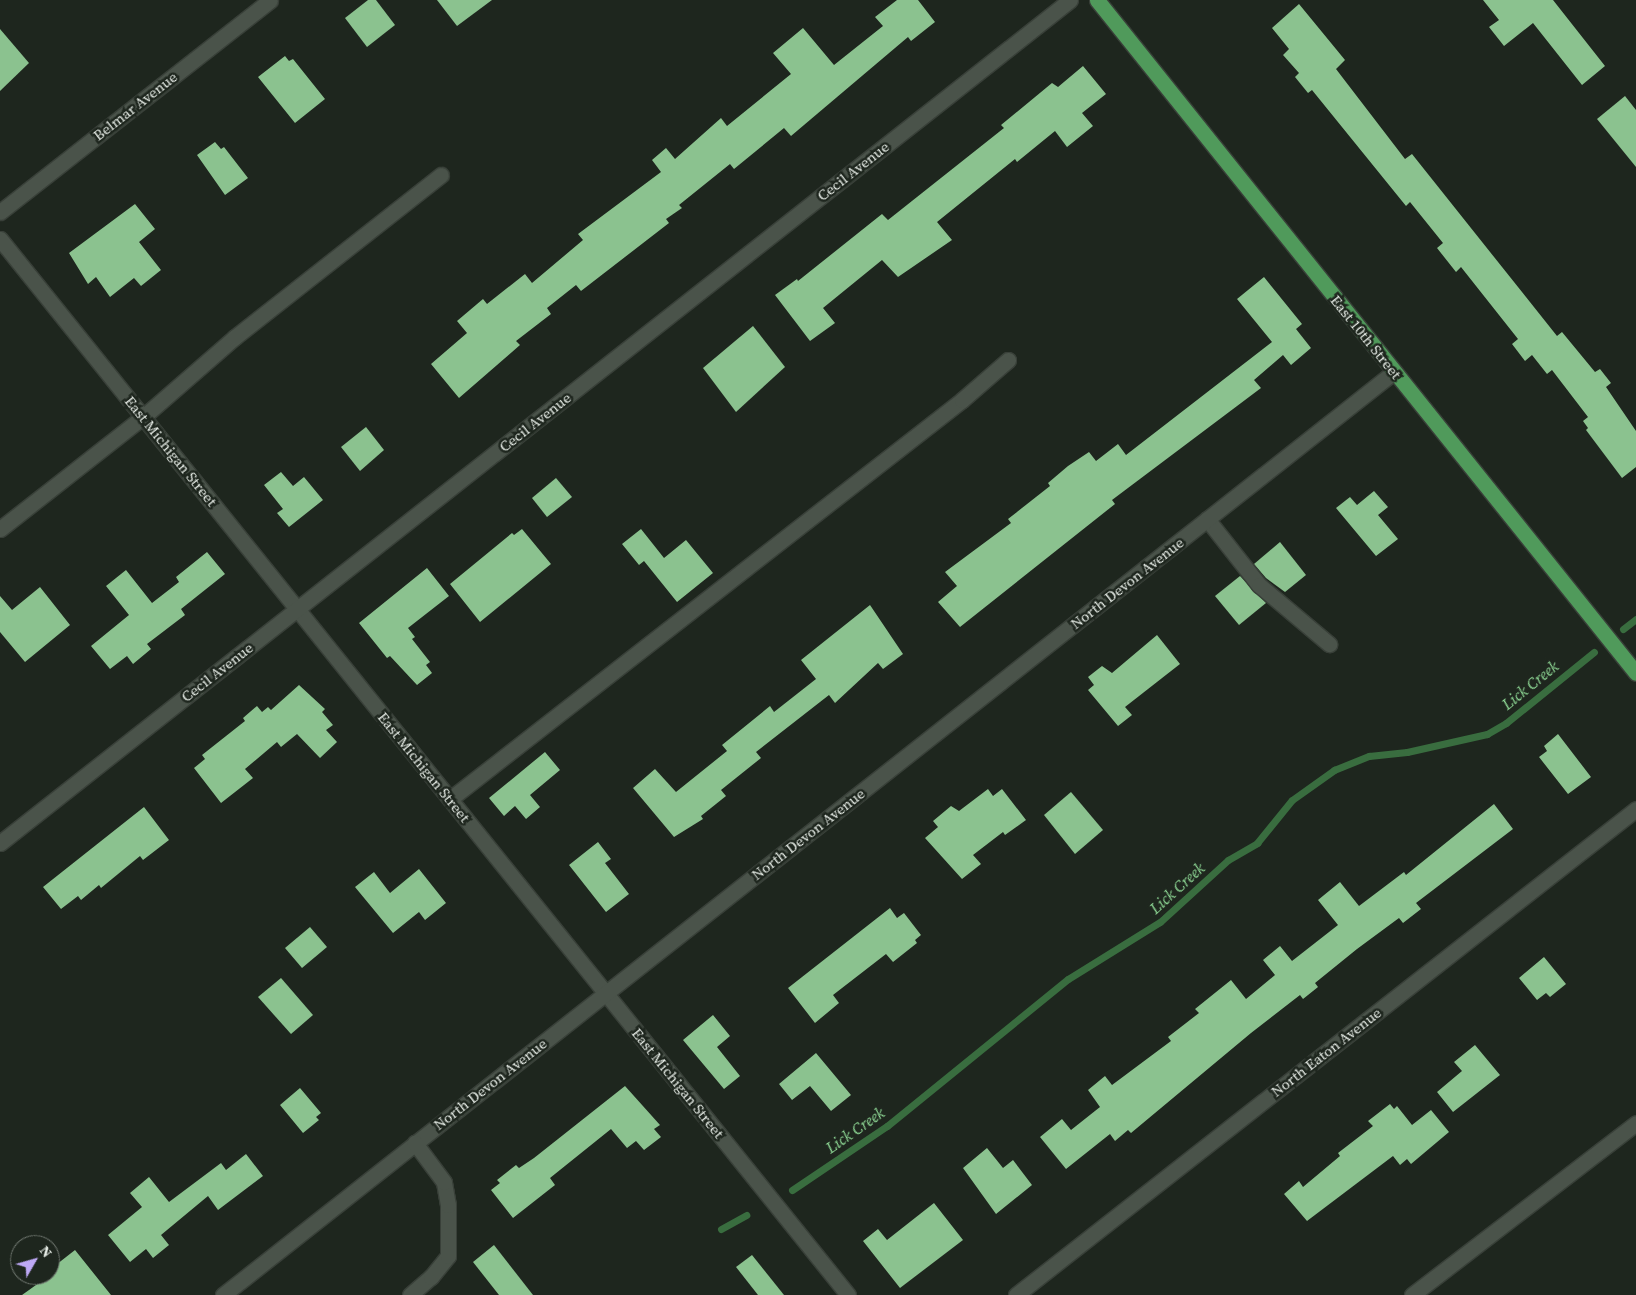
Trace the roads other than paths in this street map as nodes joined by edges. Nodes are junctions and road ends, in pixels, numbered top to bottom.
1 (270, 0) edge
2 (1070, 0) edge
3 (1097, 0) edge
4 (441, 175) dead end
5 (0, 212) edge
6 (0, 239) edge
7 (1008, 360) dead end
8 (1394, 372) junction
9 (143, 417) junction
10 (1207, 519) junction
11 (0, 529) edge
12 (297, 609) junction
13 (1329, 644) dead end
14 (1636, 673) edge
15 (450, 799) junction
16 (1636, 809) edge
17 (0, 844) edge
18 (606, 993) junction
19 (1636, 1123) edge
20 (415, 1143) junction
21 (222, 1295) edge
22 (410, 1295) edge
23 (848, 1295) edge
24 (1016, 1295) edge
25 (1412, 1295) edge

1 - 5 street, Belmar Avenue
2 - 12 street, Cecil Avenue
3 - 8 main road, East 10th Street
4 - 9 street
6 - 9 street, East Michigan Street
7 - 15 street
8 - 10 street, North Devon Avenue
8 - 14 main road, East 10th Street
9 - 11 street
9 - 12 street, East Michigan Street
10 - 13 street
10 - 18 street, North Devon Avenue
12 - 15 street, East Michigan Street
12 - 17 street, Cecil Avenue
15 - 18 street, East Michigan Street
16 - 24 street, North Eaton Avenue
18 - 20 street, North Devon Avenue
18 - 23 street, East Michigan Street
19 - 25 street
20 - 21 street, North Devon Avenue
20 - 22 street

